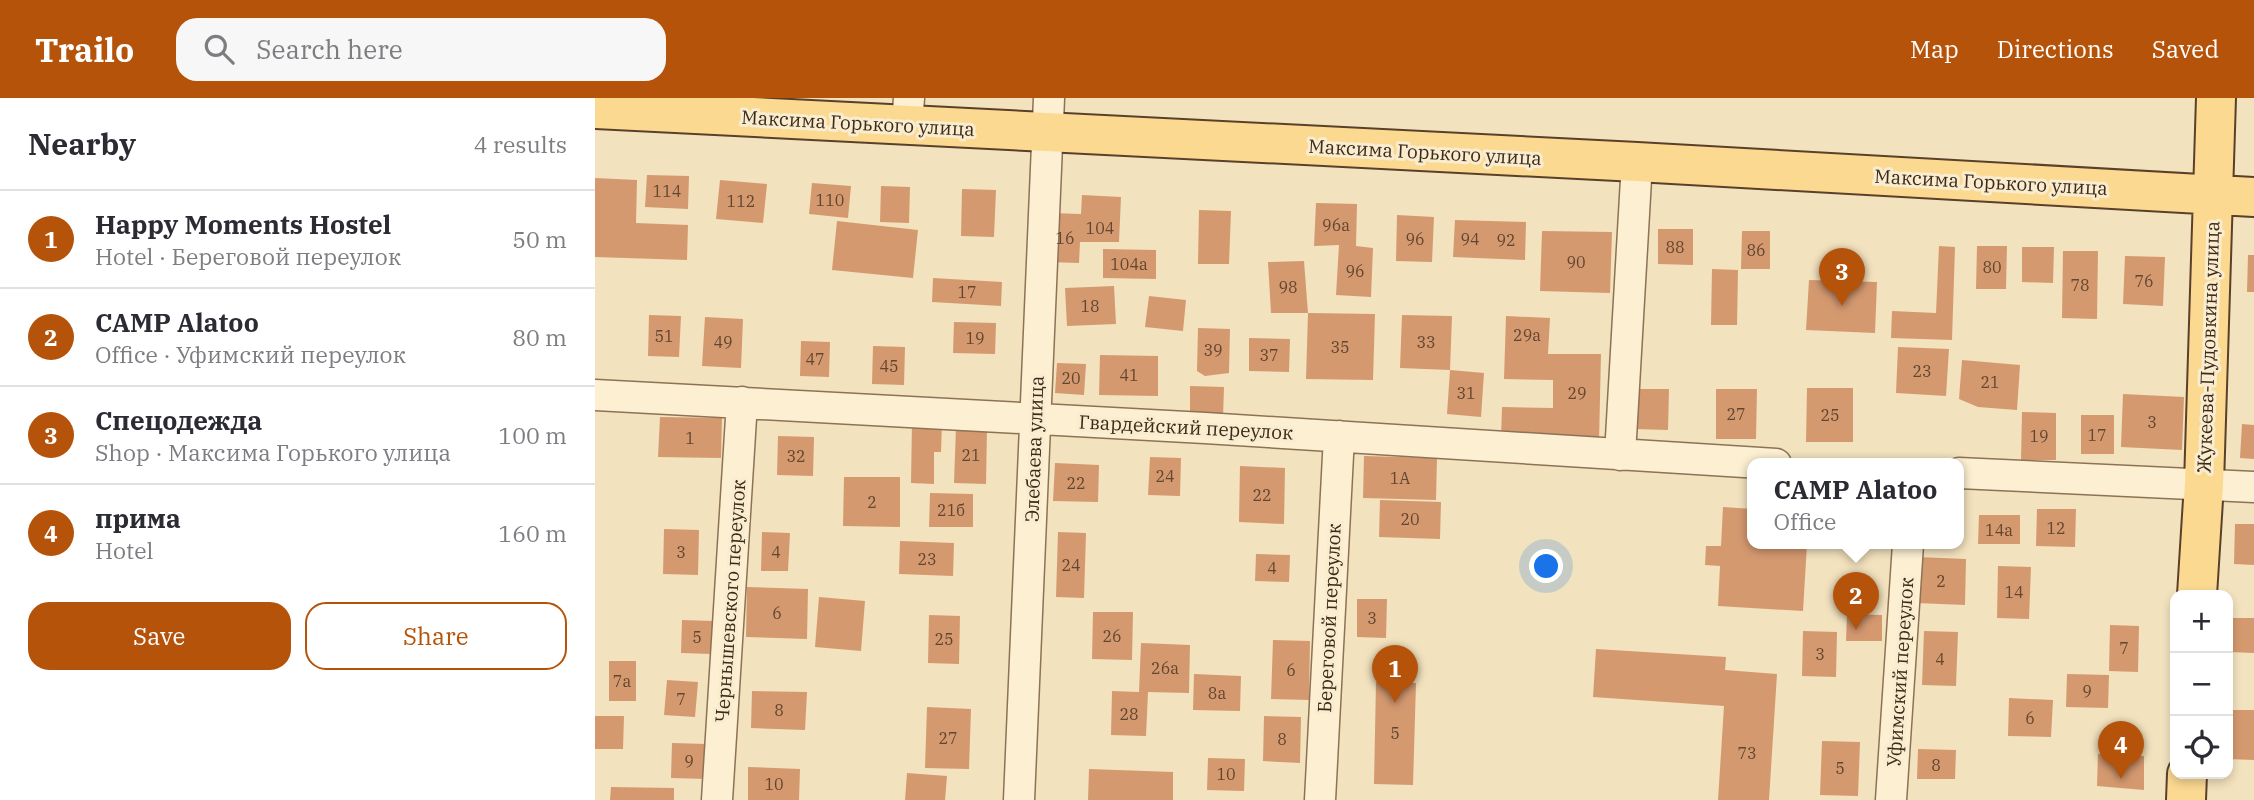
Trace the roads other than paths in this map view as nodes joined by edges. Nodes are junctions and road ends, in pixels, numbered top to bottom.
1 (2216, 98) edge
2 (595, 109) edge
3 (908, 112) edge
4 (1048, 115) edge
5 (1637, 162) junction
6 (2212, 195) junction
7 (2254, 197) edge
8 (595, 395) edge
9 (743, 402) junction
10 (1035, 419) junction
11 (1339, 436) junction
12 (1620, 455) junction
13 (1747, 462) edge
14 (1964, 473) edge
15 (2204, 484) junction
16 (2254, 488) edge
17 (1908, 549) edge
18 (2197, 590) edge
19 (2187, 779) edge
20 (717, 800) edge
21 (1019, 800) edge
22 (1319, 800) edge
23 (1891, 800) edge
24 (2186, 800) edge

1 - 6 main road, Жукеева-Пудовкина улица
2 - 3 main road, Максима Горького улица
3 - 4 main road, Максима Горького улица
4 - 5 main road, Максима Горького улица
4 - 10 street, Элебаева улица
5 - 6 main road, Максима Горького улица
5 - 12 street
6 - 7 main road, Максима Горького улица
6 - 15 main road, Жукеева-Пудовкина улица
8 - 9 street, Гвардейский переулок
9 - 10 street, Гвардейский переулок
9 - 20 street, Чернышевского переулок
10 - 11 street, Гвардейский переулок
10 - 21 street, Элебаева улица
11 - 12 street, Гвардейский переулок
11 - 22 street, Береговой переулок
12 - 13 street, Гвардейский переулок
14 - 15 street
15 - 16 street
15 - 18 main road, Жукеева-Пудовкина улица
17 - 23 street, Уфимский переулок
19 - 24 main road

